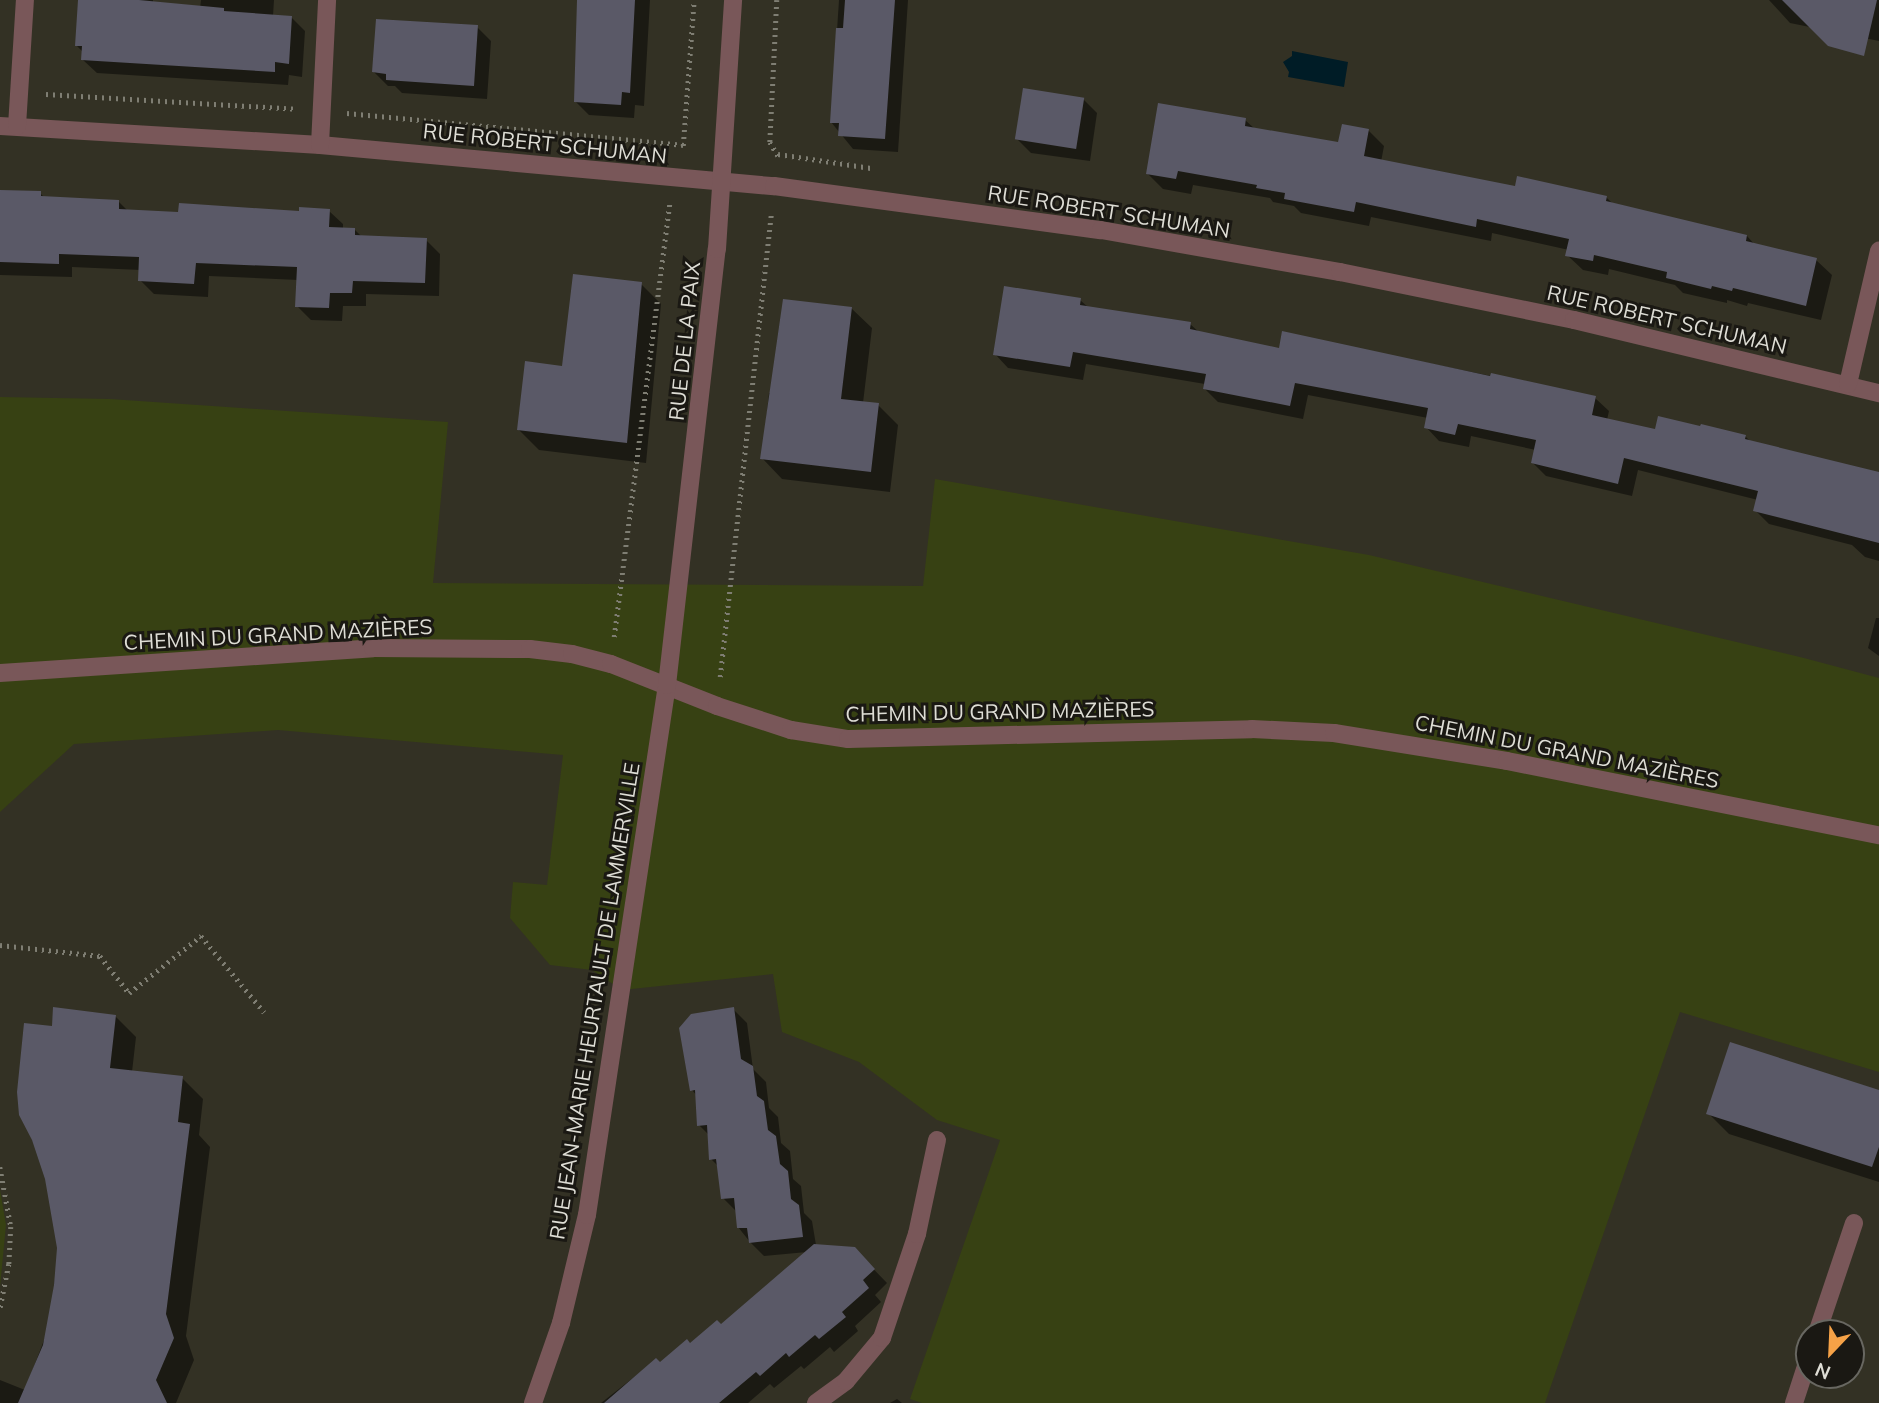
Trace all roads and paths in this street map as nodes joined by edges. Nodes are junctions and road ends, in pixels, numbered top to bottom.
1 (25, 0) edge
2 (327, 0) edge
3 (694, 0) edge
4 (733, 0) edge
5 (777, 0) edge
6 (9, 126) edge
7 (320, 145) junction
8 (673, 179) junction
9 (722, 182) junction
10 (774, 186) junction
11 (1879, 251) edge
12 (1848, 384) junction
13 (1879, 393) edge
14 (611, 664) junction
15 (0, 673) edge
16 (667, 685) junction
17 (717, 706) junction
18 (1879, 835) edge
19 (0, 945) edge
20 (264, 1012) dead end
21 (937, 1140) dead end
22 (0, 1167) edge
23 (1854, 1223) dead end
24 (0, 1310) edge
25 (1822, 1319) edge
26 (533, 1403) edge
27 (816, 1403) edge

1 - 6 street
2 - 7 street
3 - 8 path
4 - 9 street, RUE DE LA PAIX
5 - 10 path
6 - 7 street, RUE ROBERT SCHUMAN
7 - 8 street, RUE ROBERT SCHUMAN
8 - 9 street, RUE ROBERT SCHUMAN
8 - 14 path
9 - 10 street, RUE ROBERT SCHUMAN
9 - 16 street, RUE DE LA PAIX
10 - 12 street, RUE ROBERT SCHUMAN
10 - 17 path
11 - 12 street
12 - 13 street, RUE ROBERT SCHUMAN
14 - 15 street, CHEMIN DU GRAND MAZIÈRES
14 - 16 street, CHEMIN DU GRAND MAZIÈRES
16 - 17 street, CHEMIN DU GRAND MAZIÈRES
16 - 26 street, RUE JEAN-MARIE HEURTAULT DE LAMMERVILLE
17 - 18 street, CHEMIN DU GRAND MAZIÈRES
19 - 20 path
21 - 27 street
22 - 24 path
23 - 25 street

